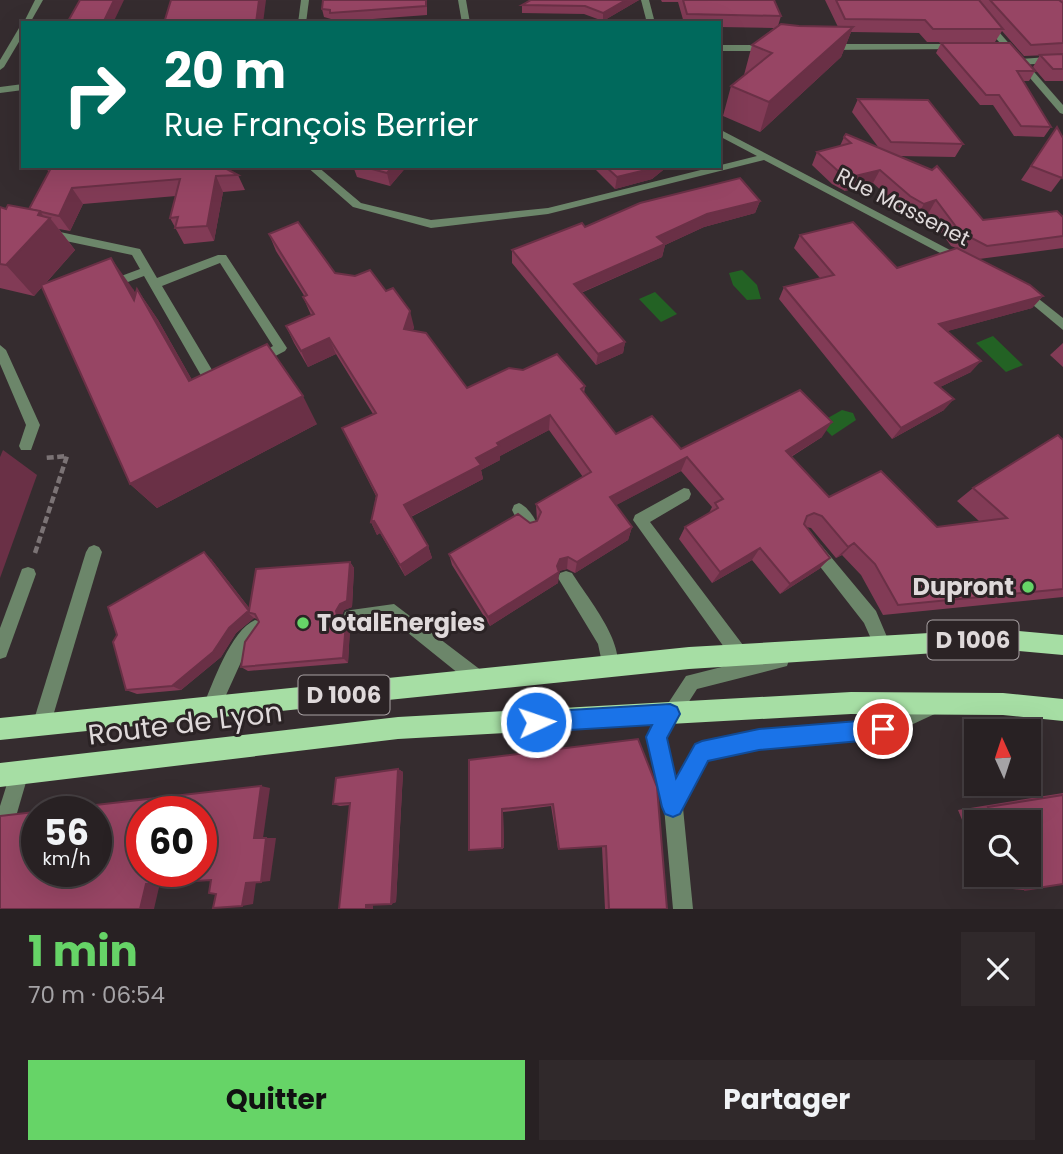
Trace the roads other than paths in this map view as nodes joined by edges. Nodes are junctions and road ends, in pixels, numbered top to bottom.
1 (39, 0) edge
2 (305, 0) edge
3 (462, 0) edge
4 (645, 0) edge
5 (967, 0) edge
6 (27, 21) edge
7 (302, 21) edge
8 (466, 21) edge
9 (650, 21) edge
10 (21, 31) edge
11 (815, 47) edge
12 (966, 47) edge
13 (993, 47) edge
14 (1007, 47) junction
15 (721, 48) edge
16 (788, 48) edge
17 (1063, 59) edge
18 (1020, 62) junction
19 (0, 67) edge
20 (21, 87) edge
21 (0, 90) edge
22 (1063, 111) edge
23 (721, 133) edge
24 (764, 157) junction
25 (313, 168) edge
26 (720, 168) edge
27 (721, 168) edge
28 (27, 229) edge
29 (975, 266) edge
30 (147, 271) junction
31 (98, 283) edge
32 (154, 284) junction
33 (1013, 286) edge
34 (1063, 325) edge
35 (0, 350) edge
36 (26, 446) dead end
37 (684, 494) dead end
38 (520, 510) dead end
39 (531, 526) edge
40 (804, 535) edge
41 (94, 552) dead end
42 (28, 574) road end
43 (566, 578) edge
44 (351, 618) dead end
45 (255, 628) edge
46 (882, 644) junction
47 (1063, 645) edge
48 (830, 648) junction
49 (0, 651) edge
50 (740, 655) junction
51 (610, 666) junction
52 (481, 681) junction
53 (942, 702) junction
54 (211, 709) junction
55 (1063, 710) edge
56 (670, 714) junction
57 (41, 726) junction
58 (0, 730) edge
59 (10, 774) edge
60 (673, 807) junction
61 (0, 838) edge
62 (683, 909) edge

1 - 6 street
2 - 7 street
3 - 8 street
4 - 9 street
5 - 14 street
10 - 19 street
11 - 12 street
13 - 14 street
14 - 18 street
15 - 16 street
17 - 18 street
18 - 22 street
20 - 21 street
23 - 24 street, Rue Massenet
24 - 27 street
24 - 29 street, Rue Massenet
25 - 26 street
28 - 30 street
30 - 31 street
30 - 32 street
32 - 32 street
33 - 34 street
35 - 36 street
37 - 50 street
38 - 39 street
40 - 46 street
41 - 57 street
42 - 49 street
43 - 51 street
44 - 52 street
45 - 54 street
46 - 47 main road, D 1006
46 - 48 main road, D 1006
48 - 50 main road, D 1006
48 - 56 street
50 - 51 main road, D 1006
51 - 52 main road, D 1006
52 - 54 main road, D 1006
53 - 55 main road, D 1006
53 - 56 main road, D 1006
53 - 60 street
54 - 57 main road, D 1006
56 - 59 main road, Route de Lyon / D 1006
56 - 60 street
57 - 58 main road, D 1006
59 - 61 street
60 - 62 street

